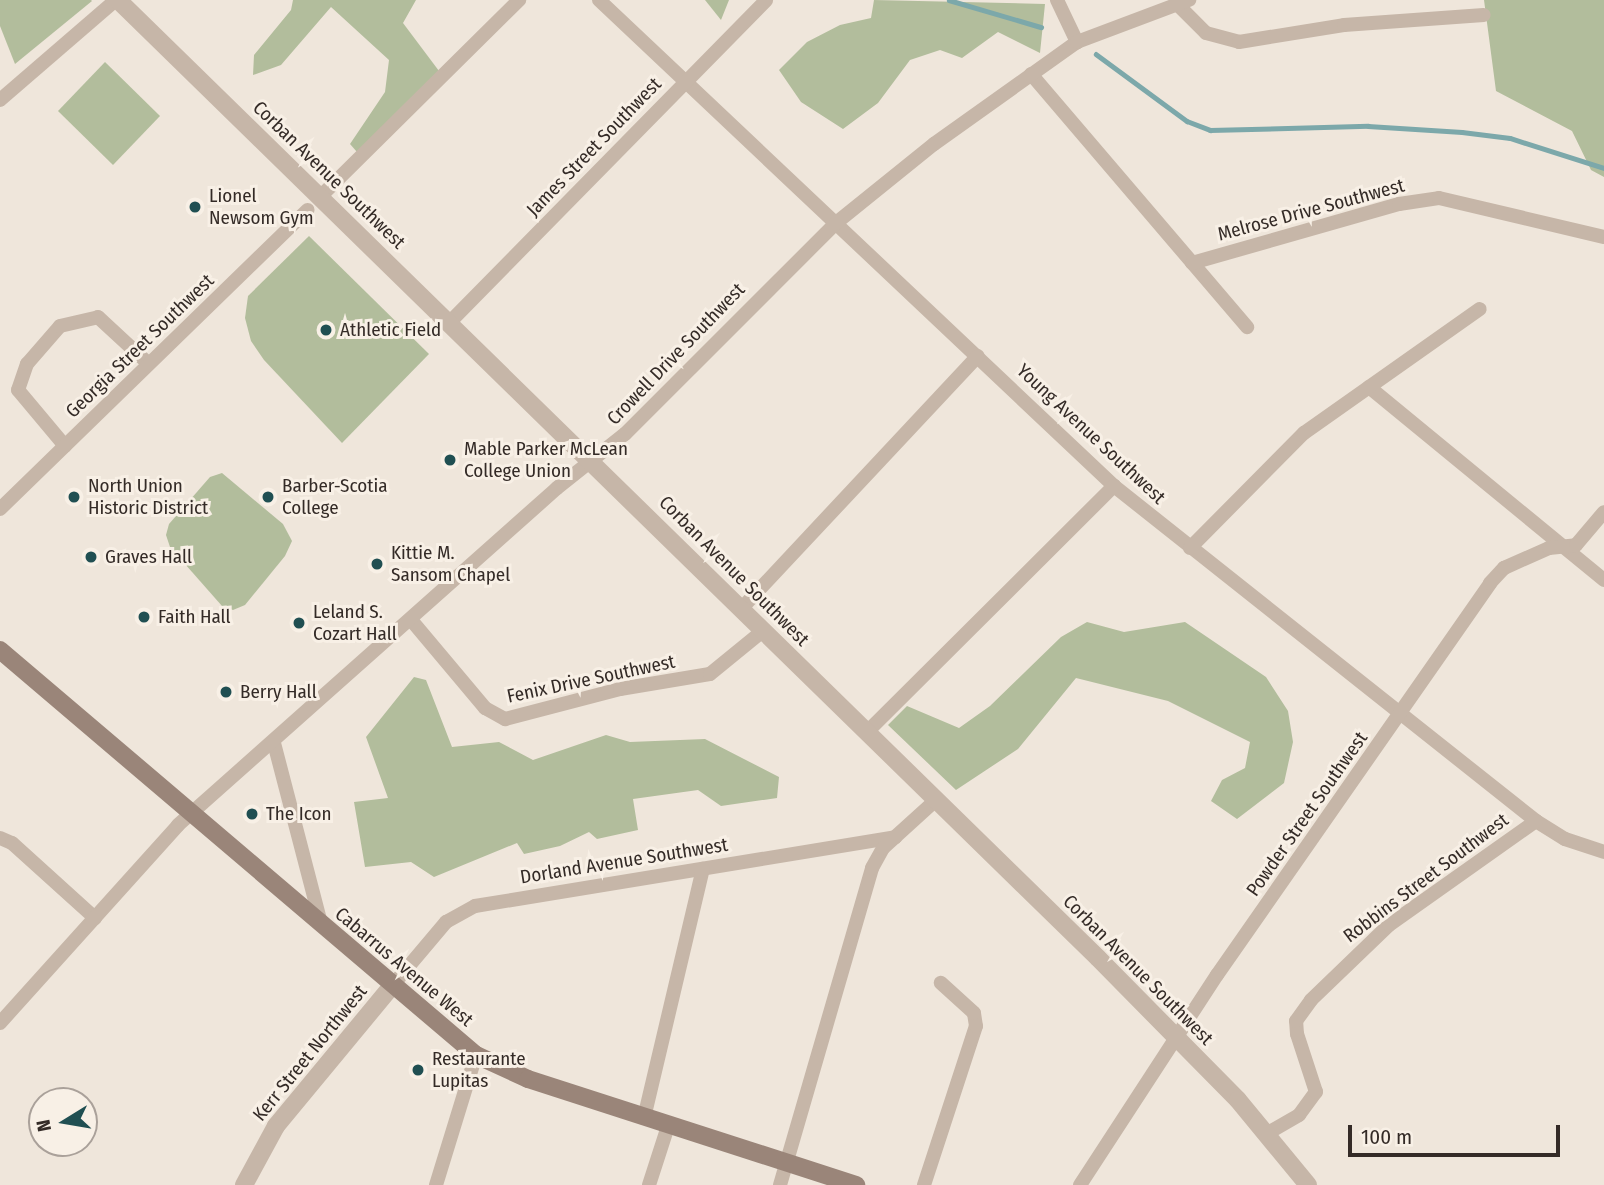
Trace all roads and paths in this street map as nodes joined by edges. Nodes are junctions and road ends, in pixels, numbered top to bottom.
1 (117, 0) edge
2 (519, 0) edge
3 (598, 0) edge
4 (766, 0) edge
5 (1057, 0) edge
6 (1184, 3) edge
7 (1484, 15) dead end
8 (1077, 42) junction
9 (1031, 75) junction
10 (684, 81) junction
11 (0, 100) edge
12 (321, 196) junction
13 (307, 209) dead end
14 (836, 223) junction
15 (1604, 237) edge
16 (1192, 263) junction
17 (1480, 309) dead end
18 (450, 322) junction
19 (1247, 327) dead end
20 (978, 356) junction
21 (149, 364) junction
22 (1369, 387) junction
23 (65, 446) junction
24 (591, 460) junction
25 (1115, 485) junction
26 (0, 509) edge
27 (1604, 512) edge
28 (1563, 547) junction
29 (1190, 548) junction
30 (1604, 580) edge
31 (742, 608) junction
32 (412, 621) junction
33 (764, 631) junction
34 (0, 650) edge
35 (1400, 715) junction
36 (867, 733) junction
37 (274, 743) junction
38 (936, 800) junction
39 (192, 813) junction
40 (1535, 821) junction
41 (895, 836) junction
42 (0, 838) edge
43 (1601, 848) edge
44 (704, 869) junction
45 (95, 918) junction
46 (321, 923) junction
47 (941, 983) dead end
48 (392, 986) junction
49 (0, 1023) edge
50 (1176, 1038) junction
51 (476, 1055) junction
52 (644, 1118) junction
53 (668, 1126) junction
54 (1268, 1133) junction
55 (787, 1164) junction
56 (244, 1185) edge
57 (436, 1185) edge
58 (649, 1185) edge
59 (780, 1185) edge
60 (856, 1185) edge
61 (924, 1185) edge
62 (1080, 1185) edge
63 (1308, 1185) edge

1 - 11 street
1 - 12 street, Corban Avenue Southwest
2 - 12 street
3 - 10 street, Young Avenue Southwest
4 - 10 street, James Street Southwest
5 - 8 street
6 - 7 street
6 - 8 street, Crowell Drive Southwest
8 - 9 street, Crowell Drive Southwest
9 - 14 street, Crowell Drive Southwest
9 - 16 street
10 - 14 street, Young Avenue Southwest
10 - 18 street, James Street Southwest
12 - 18 street, Corban Avenue Southwest
13 - 21 street, Georgia Street Southwest
14 - 20 street, Young Avenue Southwest
14 - 24 street, Crowell Drive Southwest
15 - 16 street, Melrose Drive Southwest
16 - 19 street
17 - 22 street
18 - 24 street, Corban Avenue Southwest
20 - 25 street, Young Avenue Southwest
20 - 31 street
21 - 23 street, Georgia Street Southwest
21 - 23 street
22 - 28 street
22 - 29 street
23 - 26 street, Georgia Street Southwest
24 - 31 street, Corban Avenue Southwest
24 - 32 street, Crowell Drive Southwest
25 - 29 street, Young Avenue Southwest
25 - 36 street
27 - 28 street, Powder Street Southwest
28 - 30 street
28 - 35 street, Powder Street Southwest
29 - 35 street, Young Avenue Southwest
31 - 33 street, Corban Avenue Southwest
32 - 33 street, Fenix Drive Southwest
32 - 37 street, Crowell Drive Southwest
33 - 36 street, Corban Avenue Southwest
34 - 39 main road, Cabarrus Avenue West
35 - 40 street, Young Avenue Southwest
35 - 50 street, Powder Street Southwest
36 - 38 street, Corban Avenue Southwest
37 - 39 street, Crowell Drive Southwest
37 - 46 street
38 - 41 street
38 - 50 street, Corban Avenue Southwest
39 - 45 street, Crowell Drive Southwest
39 - 46 main road, Cabarrus Avenue West
40 - 43 street, Young Avenue Southwest
40 - 54 street, Robbins Street Southwest
41 - 44 street, Dorland Avenue Southwest
41 - 55 street
42 - 45 street
44 - 48 street, Dorland Avenue Southwest
44 - 52 street
45 - 49 street, Crowell Drive Southwest
46 - 48 main road, Cabarrus Avenue West
47 - 61 street
48 - 51 main road, Cabarrus Avenue West
48 - 56 street, Kerr Street Northwest
50 - 54 street, Corban Avenue Southwest
50 - 62 street, Powder Street Southwest
51 - 52 main road, Cabarrus Avenue West
51 - 57 street
52 - 53 main road, Cabarrus Avenue West
53 - 55 main road, Cabarrus Avenue West
53 - 58 street
54 - 63 street, Corban Avenue Southwest
55 - 59 street
55 - 60 main road, Cabarrus Avenue West

